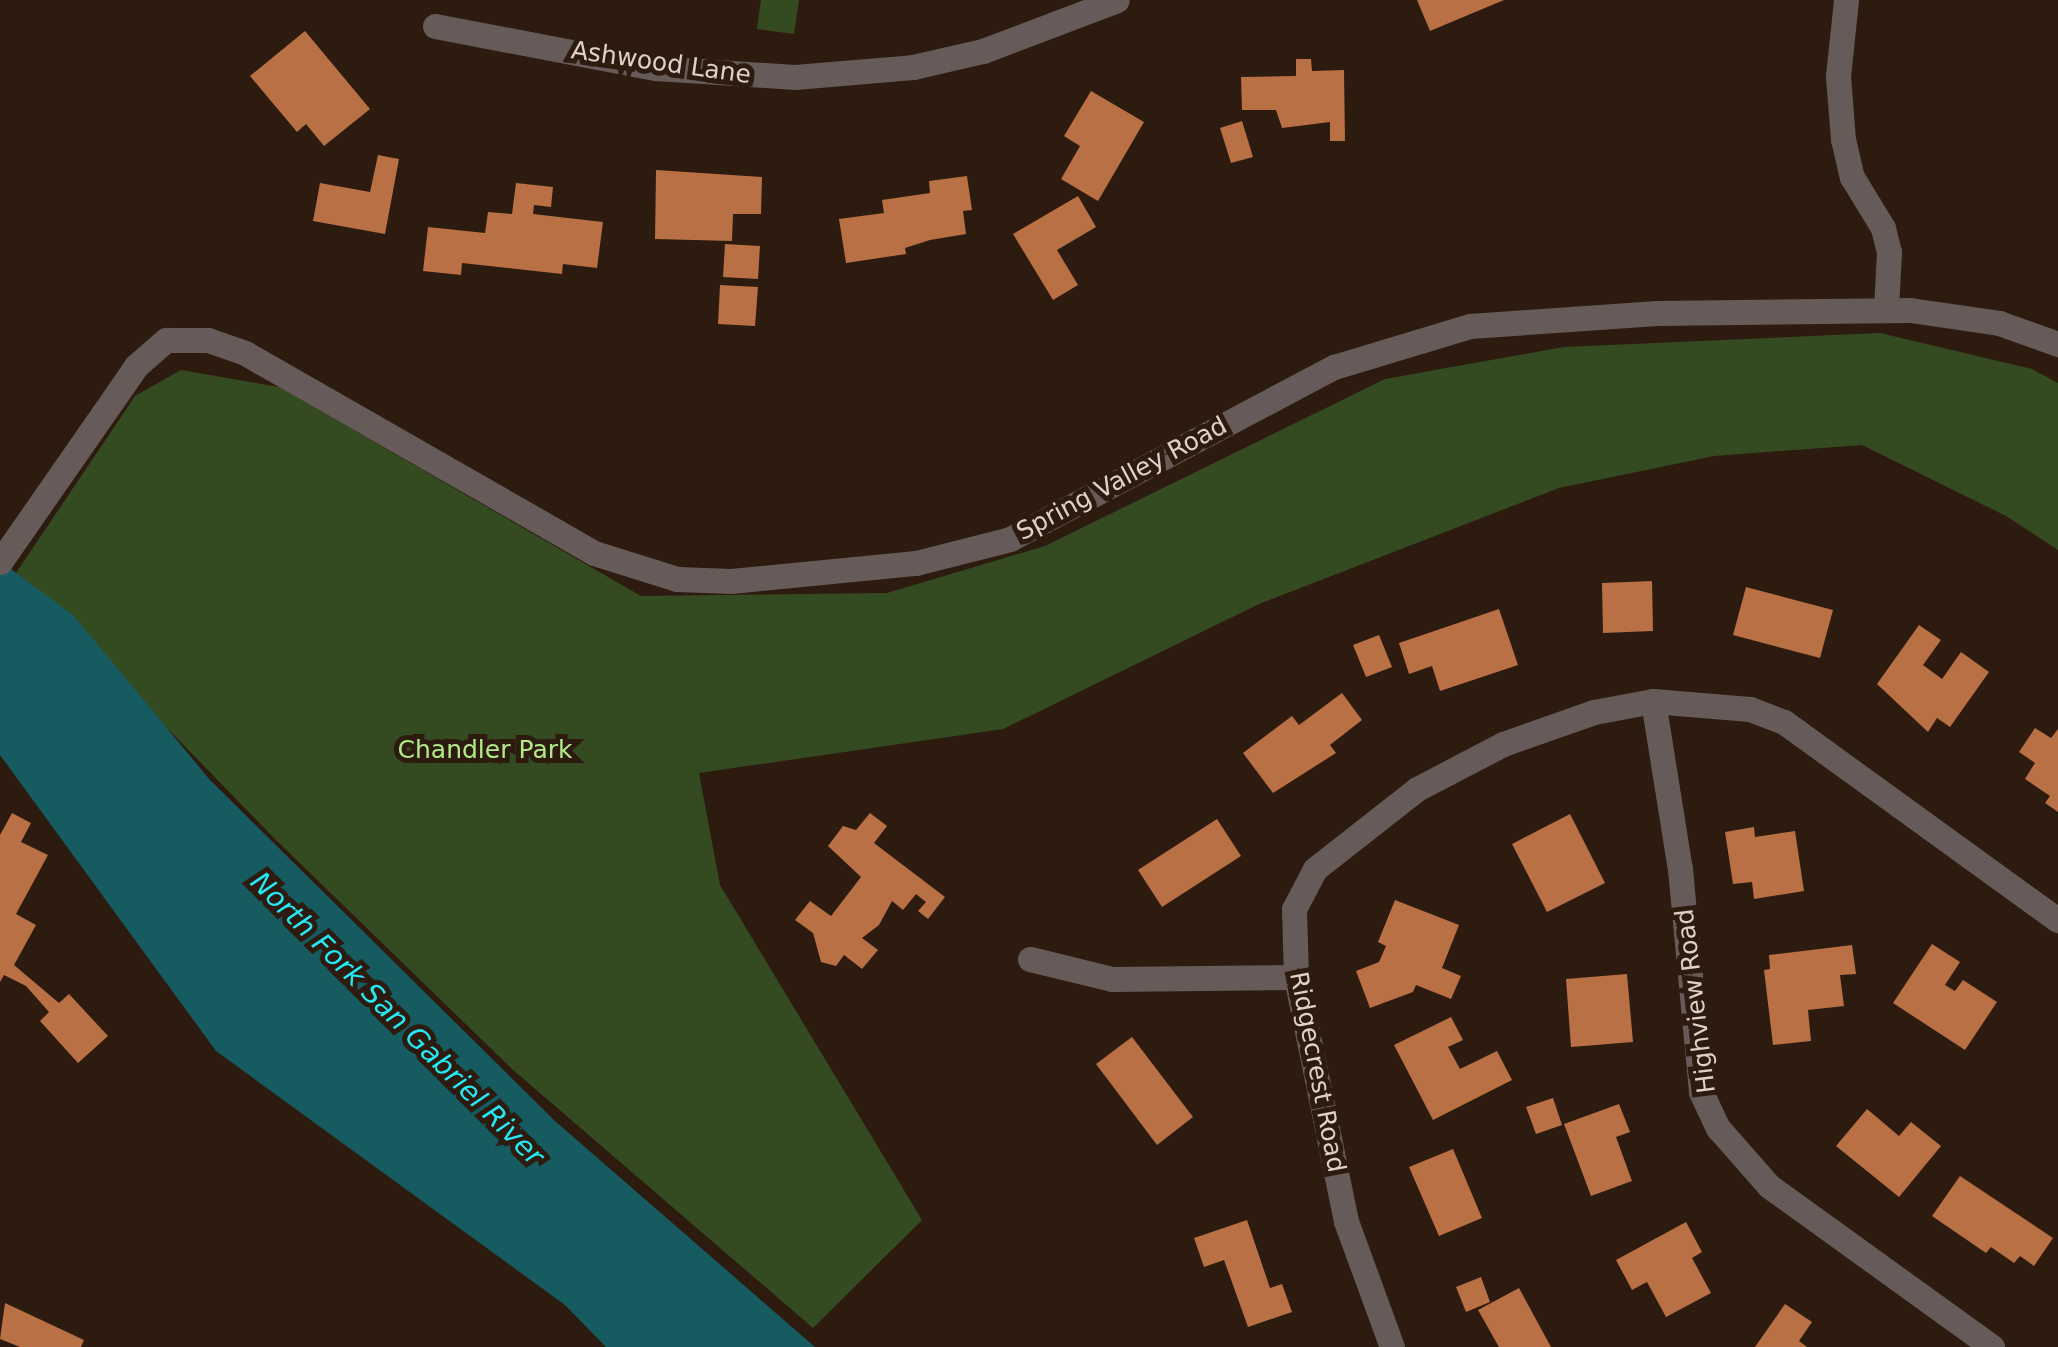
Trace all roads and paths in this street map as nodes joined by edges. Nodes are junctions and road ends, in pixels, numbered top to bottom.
1 (1117, 0) edge
2 (1846, 0) edge
3 (435, 26) dead end
4 (1886, 309) junction
5 (2058, 344) edge
6 (0, 562) edge
7 (1653, 701) junction
8 (2058, 920) edge
9 (1030, 959) dead end
10 (1296, 977) junction
11 (1392, 1347) edge
12 (1992, 1347) edge

1 - 3 street, Ashwood Lane
2 - 4 street
4 - 5 street, Spring Valley Road
4 - 6 street, Spring Valley Road
7 - 8 street, Ridgecrest Road
7 - 10 street, Ridgecrest Road
7 - 12 street, Highview Road
9 - 10 street
10 - 11 street, Ridgecrest Road

